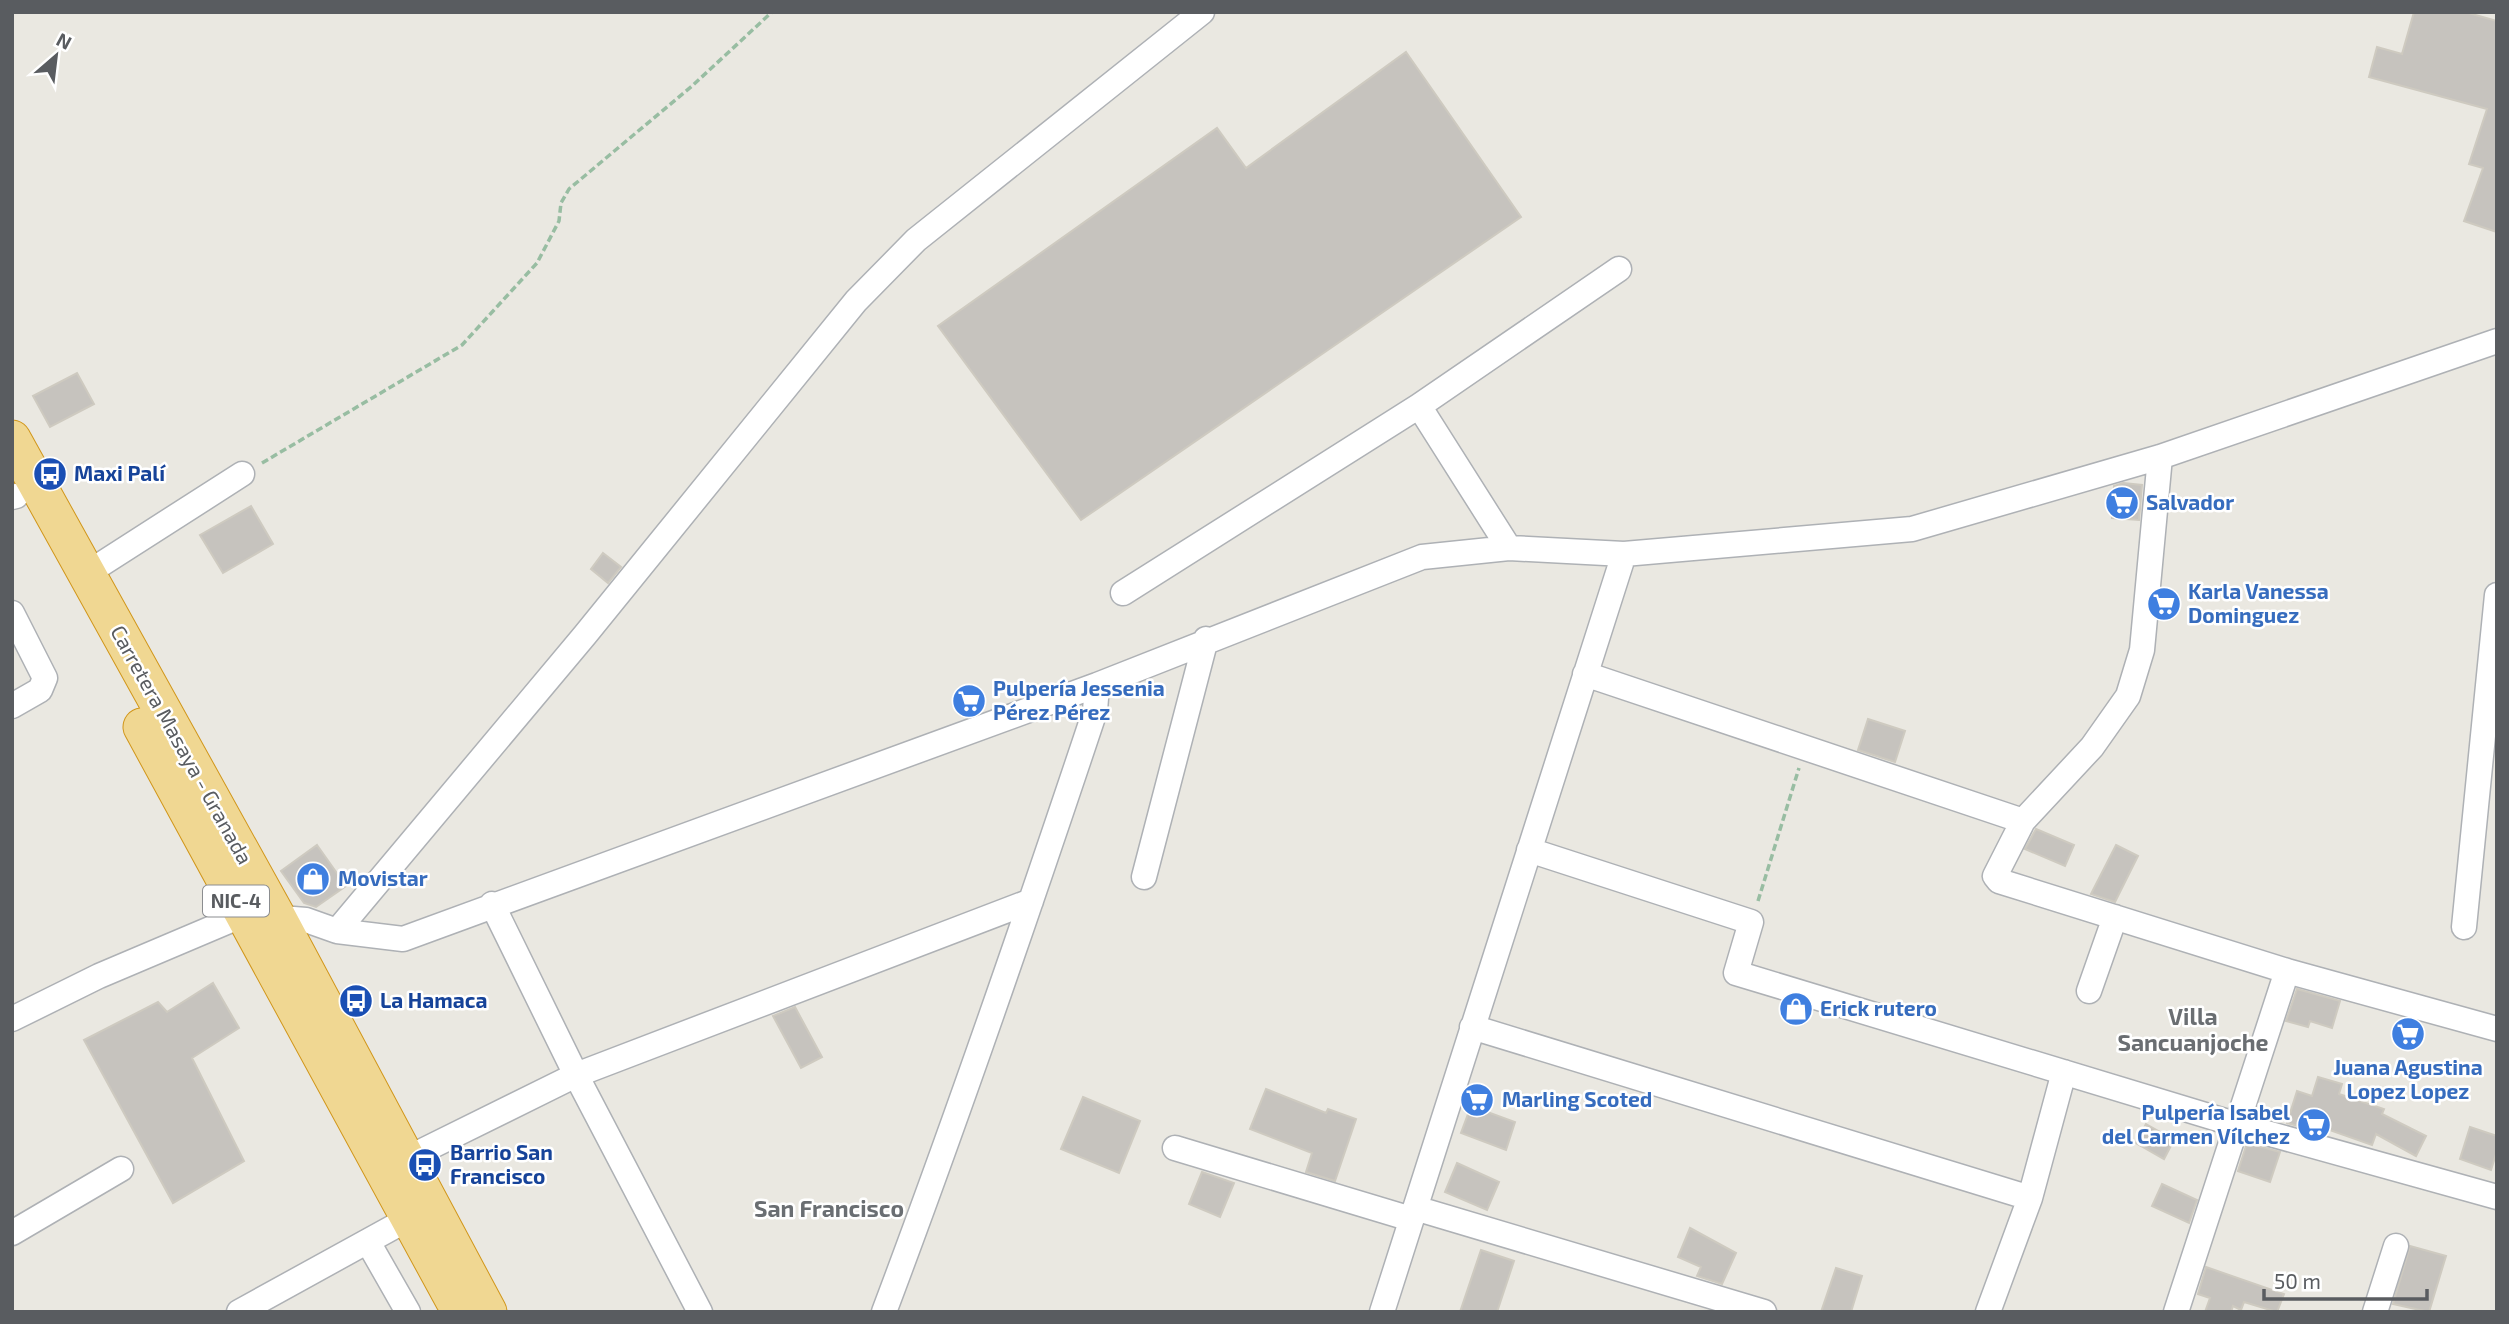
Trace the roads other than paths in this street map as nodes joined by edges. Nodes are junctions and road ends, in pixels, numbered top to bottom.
1 (1202, 12) edge
2 (1619, 269) dead end
3 (2497, 341) edge
4 (1419, 406) junction
5 (12, 439) edge
6 (2160, 457) junction
7 (242, 474) road end
8 (13, 494) edge
9 (1509, 548) junction
10 (1624, 554) junction
11 (86, 574) junction
12 (1123, 593) dead end
13 (2497, 595) edge
14 (12, 613) edge
15 (1206, 639) junction
16 (1585, 674) junction
17 (1097, 685) junction
18 (12, 706) edge
19 (2023, 821) junction
20 (1529, 850) junction
21 (1144, 877) dead end
22 (1031, 901) junction
23 (492, 904) junction
24 (260, 916) junction
25 (2115, 917) junction
26 (2464, 927) dead end
27 (337, 931) junction
28 (2287, 971) junction
29 (2089, 991) dead end
30 (12, 1019) edge
31 (1472, 1027) junction
32 (2497, 1029) edge
33 (2064, 1072) junction
34 (576, 1075) junction
35 (2238, 1125) junction
36 (1175, 1148) dead end
37 (406, 1159) junction
38 (121, 1169) dead end
39 (2497, 1197) edge
40 (2030, 1198) junction
41 (1413, 1213) junction
42 (408, 1219) junction
43 (12, 1233) edge
44 (368, 1242) junction
45 (2396, 1246) dead end
46 (239, 1312) edge
47 (408, 1312) edge
48 (460, 1312) edge
49 (488, 1312) edge
50 (700, 1312) edge
51 (884, 1312) edge
52 (1382, 1312) edge
53 (1764, 1312) edge
54 (1988, 1312) edge
55 (2176, 1312) edge
56 (2375, 1312) edge

1 - 27 street
2 - 4 street
3 - 6 street
4 - 9 street
4 - 12 street
5 - 11 highway, Carretera Masaya - Granada / NIC-4
6 - 10 street
6 - 19 street
7 - 11 street
8 - 24 highway, Carretera Masaya - Granada / NIC-4
9 - 10 street
9 - 15 street
10 - 16 street
11 - 24 highway, Carretera Masaya - Granada / NIC-4
13 - 26 street
14 - 18 street
15 - 17 street
15 - 21 street
16 - 19 street
16 - 20 street
17 - 22 street
17 - 23 street
19 - 25 street
20 - 31 street
20 - 33 street
22 - 34 street
22 - 51 street
23 - 27 street
23 - 34 street
24 - 27 street
24 - 30 street
24 - 37 highway, Carretera Masaya - Granada / NIC-4
24 - 42 highway, Carretera Masaya - Granada / NIC-4
25 - 28 street
25 - 29 street
28 - 32 street
28 - 35 street
31 - 40 street
31 - 41 street
33 - 35 street
33 - 40 street
34 - 37 street
34 - 50 street
35 - 39 street
35 - 55 street
36 - 41 street
37 - 49 highway, Carretera Masaya - Granada / NIC-4
38 - 43 street
40 - 54 street
41 - 52 street
41 - 53 street
42 - 44 street
42 - 48 highway, Carretera Masaya - Granada / NIC-4
44 - 46 street
44 - 47 street
45 - 56 street

